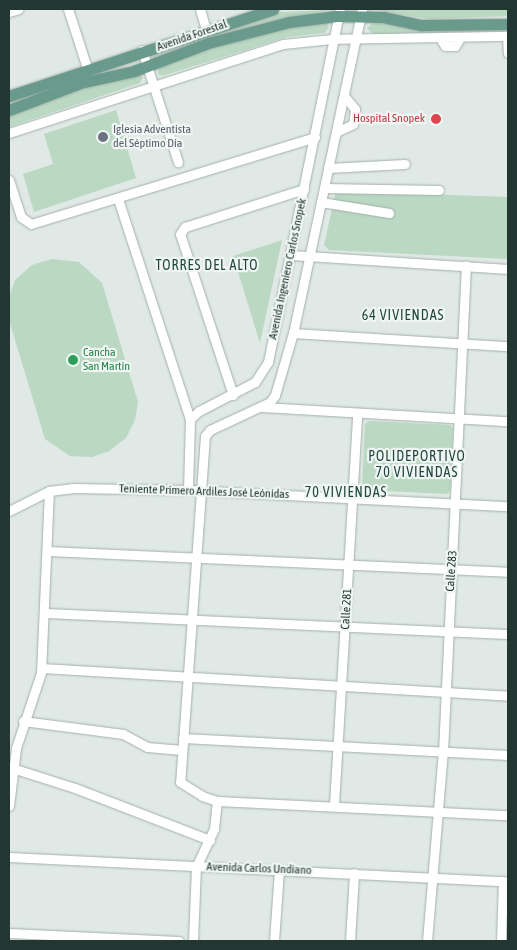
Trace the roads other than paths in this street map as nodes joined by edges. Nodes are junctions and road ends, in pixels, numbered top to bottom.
1 (19, 9) edge
2 (68, 9) edge
3 (200, 9) edge
4 (273, 9) edge
5 (9, 12) edge
6 (338, 13) edge
7 (361, 13) edge
8 (508, 24) edge
9 (206, 30) junction
10 (508, 36) edge
11 (332, 39) junction
12 (355, 40) junction
13 (142, 50) junction
14 (508, 53) edge
15 (148, 67) junction
16 (87, 68) junction
17 (154, 86) junction
18 (9, 96) edge
19 (344, 96) junction
20 (9, 110) edge
21 (336, 132) junction
22 (9, 133) edge
23 (315, 137) junction
24 (178, 162) dead end
25 (405, 164) dead end
26 (328, 168) junction
27 (9, 180) edge
28 (324, 188) junction
29 (304, 189) junction
30 (439, 190) dead end
31 (118, 199) junction
32 (321, 202) junction
33 (389, 213) dead end
34 (292, 255) junction
35 (309, 258) junction
36 (466, 266) junction
37 (508, 269) edge
38 (293, 334) junction
39 (462, 343) junction
40 (508, 346) edge
41 (233, 395) junction
42 (259, 407) junction
43 (357, 413) junction
44 (460, 418) junction
45 (190, 419) junction
46 (508, 421) edge
47 (188, 490) junction
48 (201, 490) junction
49 (49, 491) junction
50 (352, 498) junction
51 (456, 503) junction
52 (508, 506) edge
53 (9, 511) edge
54 (47, 551) junction
55 (198, 556) junction
56 (350, 563) junction
57 (452, 569) junction
58 (508, 572) edge
59 (45, 613) junction
60 (192, 619) junction
61 (347, 626) junction
62 (448, 630) junction
63 (508, 634) edge
64 (42, 668) junction
65 (187, 679) junction
66 (342, 688) junction
67 (445, 693) junction
68 (508, 696) edge
69 (23, 721) junction
70 (183, 738) junction
71 (338, 747) junction
72 (182, 750) junction
73 (443, 752) junction
74 (508, 755) edge
75 (11, 767) edge
76 (217, 801) junction
77 (334, 805) junction
78 (9, 806) edge
79 (439, 811) junction
80 (508, 815) edge
81 (210, 840) junction
82 (9, 857) edge
83 (196, 867) junction
84 (279, 870) junction
85 (354, 873) junction
86 (432, 876) junction
87 (506, 881) edge
88 (9, 934) edge
89 (179, 941) edge
90 (193, 941) edge
91 (274, 941) edge
92 (350, 941) edge
93 (427, 941) edge
94 (501, 941) edge

1 - 5 street
2 - 16 street
3 - 9 street
4 - 9 main road, Avenida Forestal
6 - 7 main road, Avenida Forestal
6 - 11 street, Avenida Ingeniero Carlos Snopek
6 - 15 main road, Avenida Forestal
7 - 8 main road, Avenida Forestal
7 - 12 street, Avenida Ingeniero Carlos Snopek
9 - 13 main road, Avenida Forestal
10 - 12 street
10 - 14 street
11 - 12 street
11 - 17 street
11 - 23 street, Avenida Ingeniero Carlos Snopek
12 - 19 street, Avenida Ingeniero Carlos Snopek
13 - 15 street
13 - 16 main road, Avenida Forestal
15 - 17 street
15 - 20 main road, Avenida Forestal
16 - 18 main road, Avenida Forestal
17 - 22 street
17 - 24 street
19 - 21 street, Avenida Ingeniero Carlos Snopek
19 - 21 street
21 - 26 street, Avenida Ingeniero Carlos Snopek
23 - 29 street, Avenida Ingeniero Carlos Snopek
23 - 31 street
25 - 26 street
26 - 28 street, Avenida Ingeniero Carlos Snopek
27 - 31 street
28 - 30 street
28 - 32 street, Avenida Ingeniero Carlos Snopek
29 - 34 street, Avenida Ingeniero Carlos Snopek
29 - 41 street
31 - 45 street
32 - 33 street
32 - 35 street, Avenida Ingeniero Carlos Snopek
34 - 35 street
34 - 41 street, Avenida Ingeniero Carlos Snopek
35 - 36 street
35 - 38 street, Avenida Ingeniero Carlos Snopek
36 - 37 street
36 - 39 street, Calle 283
38 - 39 street
38 - 42 street, Avenida Ingeniero Carlos Snopek
39 - 40 street
39 - 44 street, Calle 283
41 - 45 street, Avenida Ingeniero Carlos Snopek
42 - 43 street
42 - 48 street, Avenida Ingeniero Carlos Snopek
43 - 44 street
43 - 50 street, Calle 281
44 - 46 street
44 - 51 street, Calle 283
45 - 47 street
47 - 48 street, Teniente Primero Ardiles José Leónidas
47 - 49 street, Teniente Primero Ardiles José Leónidas
48 - 50 street, Teniente Primero Ardiles José Leónidas
48 - 55 street
49 - 53 street, Teniente Primero Ardiles José Leónidas
49 - 54 street
50 - 51 street, Teniente Primero Ardiles José Leónidas
50 - 56 street, Calle 281
51 - 52 street, Teniente Primero Ardiles José Leónidas
51 - 57 street, Calle 283
54 - 55 street
54 - 59 street
55 - 56 street
55 - 60 street
56 - 57 street
56 - 61 street, Calle 281
57 - 58 street
57 - 62 street, Calle 283
59 - 60 street
59 - 64 street
60 - 61 street
60 - 65 street
61 - 62 street
61 - 66 street, Calle 281
62 - 63 street
62 - 67 street, Calle 283
64 - 65 street
64 - 69 street
65 - 66 street
65 - 70 street
66 - 67 street
66 - 71 street, Calle 281
67 - 68 street
67 - 73 street, Calle 283
69 - 72 street
69 - 75 street
70 - 71 street
70 - 72 street
71 - 73 street
71 - 77 street, Calle 281
72 - 76 street
73 - 74 street
73 - 79 street, Calle 283
75 - 78 street
75 - 81 street
76 - 77 street
76 - 81 street
77 - 79 street
79 - 80 street
79 - 86 street, Calle 283
81 - 83 street
82 - 83 street, Avenida Carlos Undiano
83 - 84 street, Avenida Carlos Undiano
83 - 90 street
84 - 85 street, Avenida Carlos Undiano
84 - 91 street
85 - 86 street, Avenida Carlos Undiano
85 - 92 street
86 - 87 street, Avenida Carlos Undiano
86 - 93 street, Calle 283
87 - 94 street
88 - 89 street

